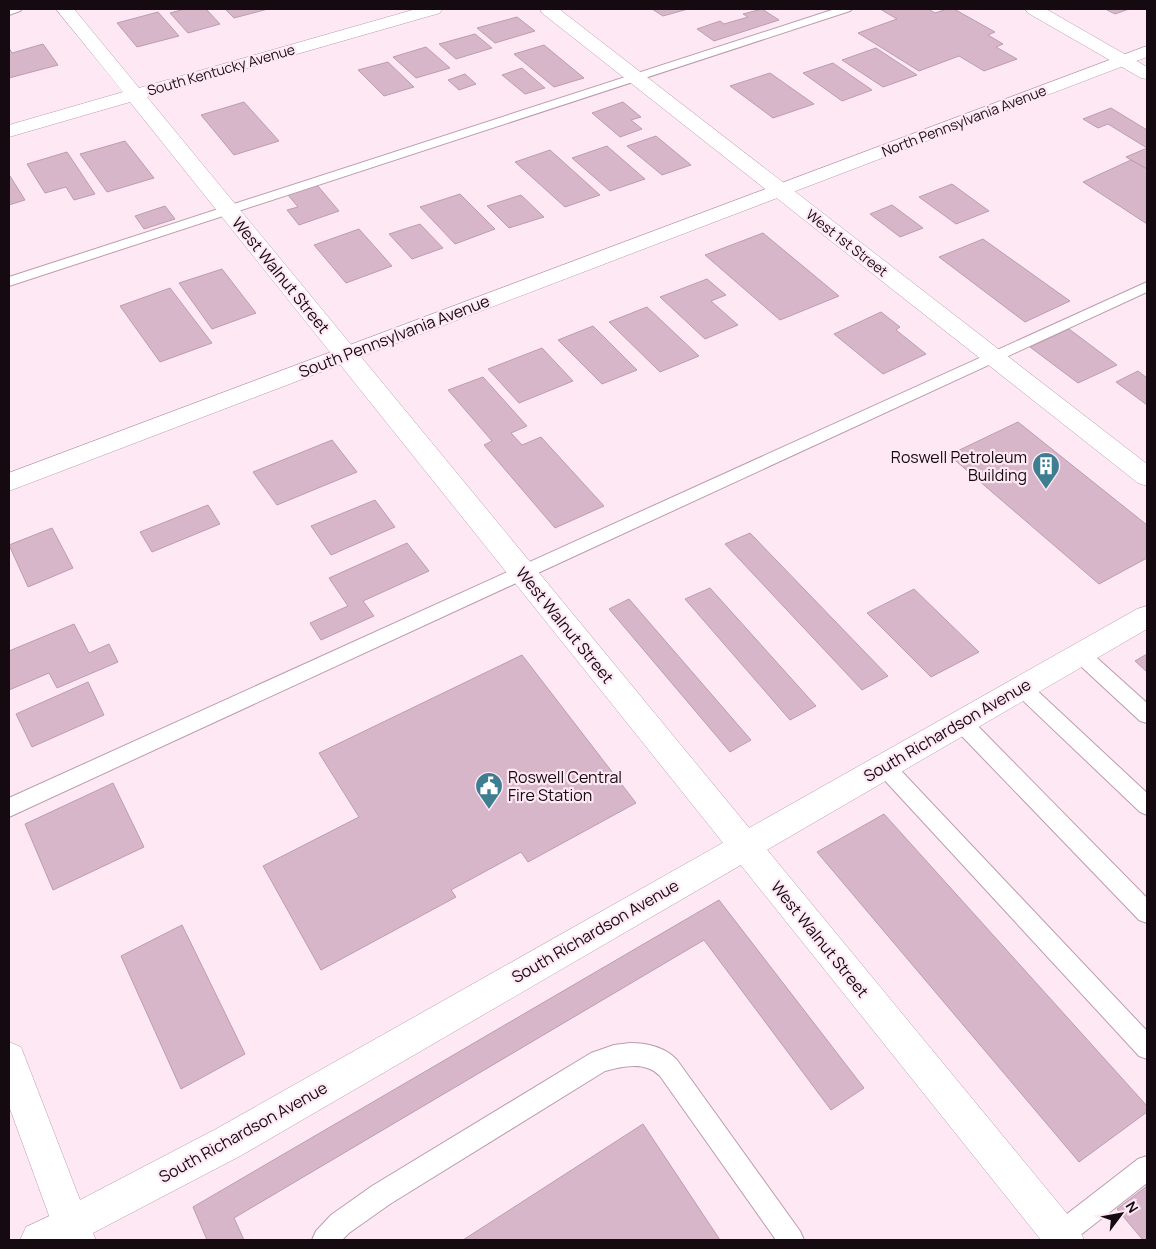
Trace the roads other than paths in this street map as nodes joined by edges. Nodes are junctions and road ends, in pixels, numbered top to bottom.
1 (16, 9) edge
2 (65, 9) edge
3 (434, 9) edge
4 (548, 9) edge
5 (846, 9) edge
6 (1034, 9) edge
7 (9, 11) edge
8 (1147, 51) edge
9 (1123, 60) junction
10 (1147, 74) edge
11 (636, 78) junction
12 (135, 95) junction
13 (9, 131) edge
14 (780, 191) junction
15 (229, 211) junction
16 (9, 282) edge
17 (1147, 286) edge
18 (346, 354) junction
19 (994, 358) junction
20 (1147, 478) edge
21 (9, 482) edge
22 (522, 572) junction
23 (1147, 616) edge
24 (1080, 654) junction
25 (1022, 688) junction
26 (1147, 715) edge
27 (961, 722) junction
28 (884, 766) junction
29 (1147, 806) edge
30 (9, 808) edge
31 (744, 846) junction
32 (1147, 913) edge
33 (1147, 1048) edge
34 (9, 1059) edge
35 (1147, 1168) edge
36 (62, 1235) edge
37 (1060, 1239) edge
38 (325, 1240) edge
39 (791, 1240) edge

1 - 7 lane
2 - 12 street, West Walnut Street
3 - 12 street, South Kentucky Avenue
4 - 11 street, West 1st Street
5 - 11 lane
6 - 9 street
8 - 9 street, North Pennsylvania Avenue
9 - 10 street
9 - 14 street, North Pennsylvania Avenue
11 - 14 street, West 1st Street
11 - 15 lane
12 - 13 street, South Kentucky Avenue
12 - 15 street, West Walnut Street
14 - 18 street, South Pennsylvania Avenue
14 - 19 street, West 1st Street
15 - 16 lane
15 - 18 street, West Walnut Street
17 - 19 lane
18 - 21 street, South Pennsylvania Avenue
18 - 22 street, West Walnut Street
19 - 20 street, West 1st Street
19 - 22 lane
22 - 30 lane
22 - 31 street, West Walnut Street
23 - 24 street, South Richardson Avenue
24 - 25 street, South Richardson Avenue
24 - 26 lane
25 - 27 street, South Richardson Avenue
25 - 29 lane
27 - 28 street, South Richardson Avenue
27 - 32 lane
28 - 31 street, South Richardson Avenue
28 - 33 lane
31 - 36 street, South Richardson Avenue
31 - 37 street, West Walnut Street
34 - 36 street
35 - 37 lane
38 - 39 lane

